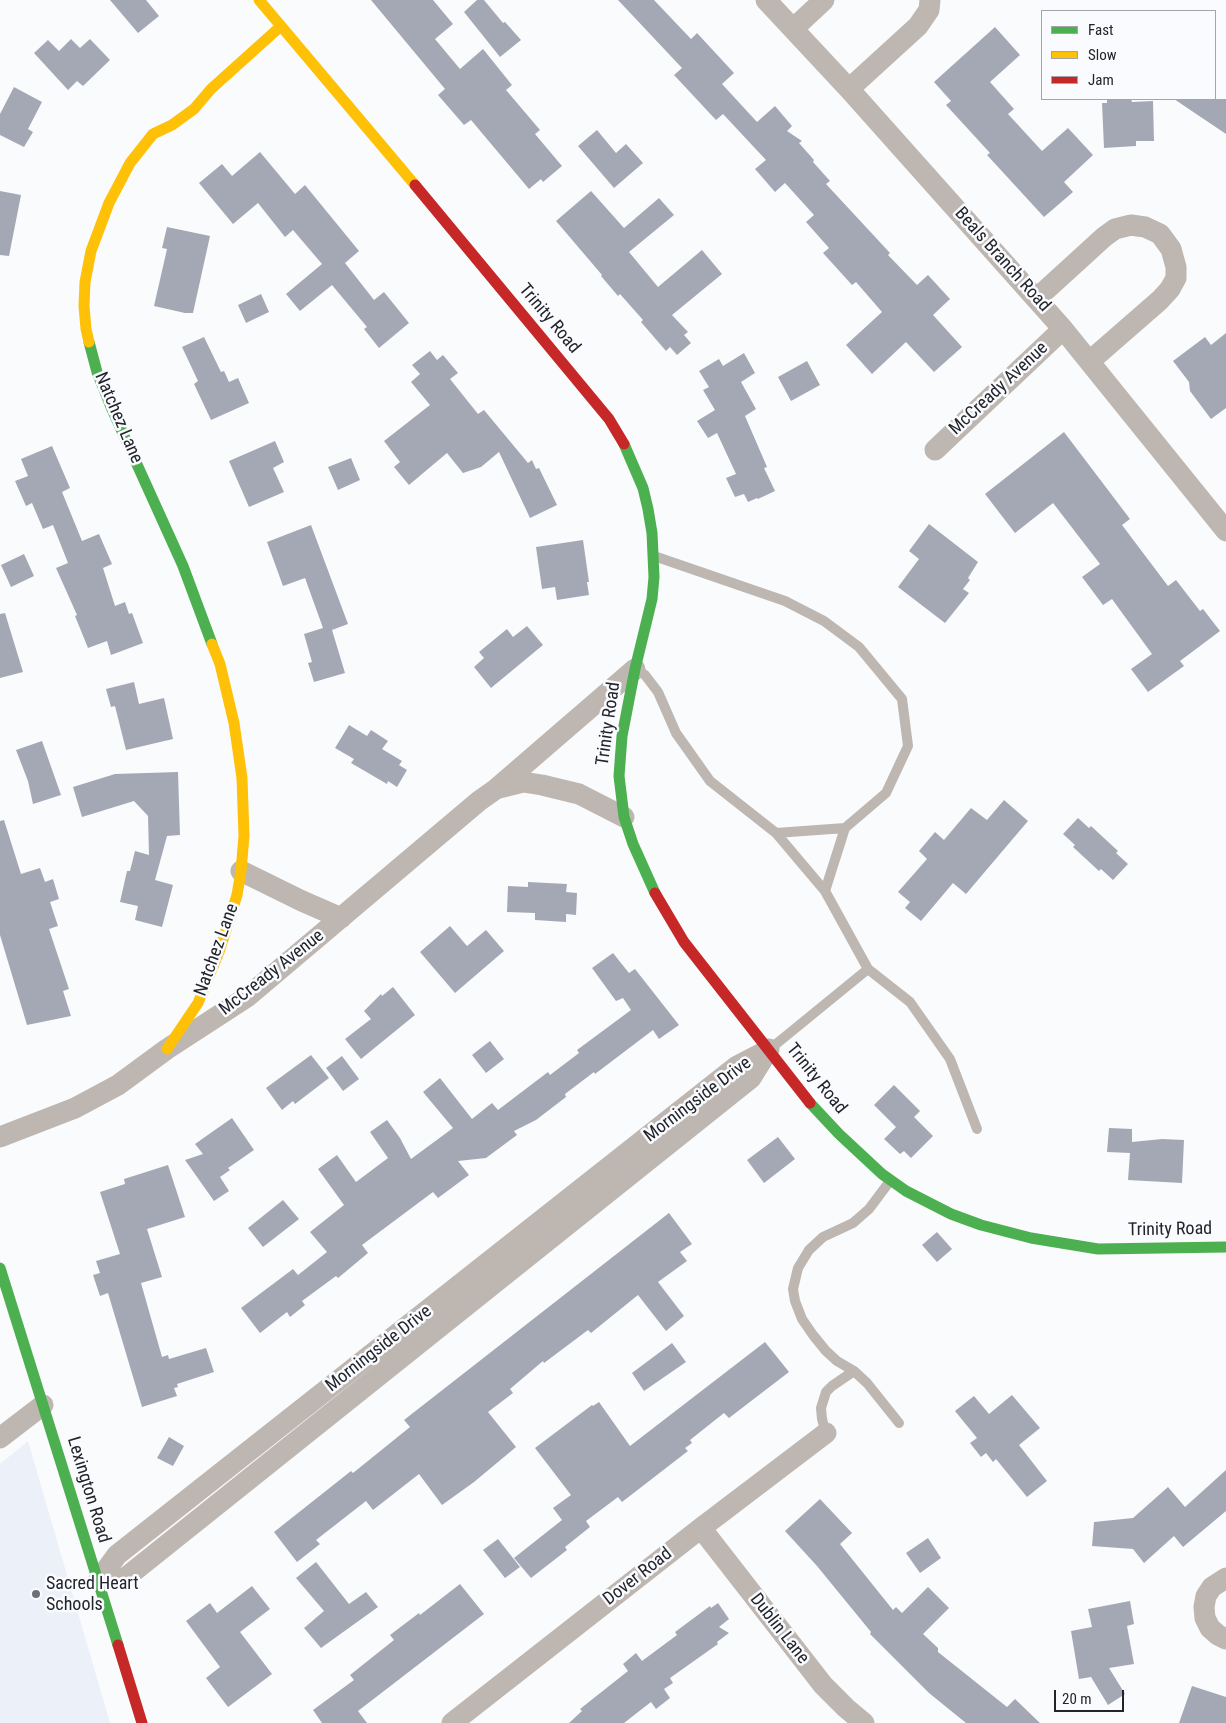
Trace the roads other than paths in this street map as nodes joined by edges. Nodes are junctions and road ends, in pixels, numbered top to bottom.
1 (259, 0) edge
2 (766, 0) edge
3 (824, 0) edge
4 (930, 0) edge
5 (281, 26) junction
6 (793, 30) junction
7 (849, 89) junction
8 (1036, 299) junction
9 (1063, 329) junction
10 (1090, 361) junction
11 (935, 450) dead end
12 (1226, 531) edge
13 (653, 555) junction
14 (635, 669) junction
15 (496, 789) junction
16 (624, 817) junction
17 (845, 828) junction
18 (776, 833) junction
19 (241, 871) junction
20 (825, 891) junction
21 (341, 918) junction
22 (868, 968) junction
23 (167, 1049) junction
24 (769, 1049) junction
25 (978, 1129) dead end
26 (0, 1137) edge
27 (890, 1180) junction
28 (1226, 1246) edge
29 (0, 1268) edge
30 (854, 1371) junction
31 (43, 1405) junction
32 (899, 1423) dead end
33 (826, 1433) joint
34 (0, 1438) edge
35 (700, 1528) junction
36 (1226, 1578) edge
37 (98, 1581) junction
38 (1226, 1639) edge
39 (142, 1723) edge
40 (452, 1723) edge
41 (864, 1723) edge

1 - 5 street, Trinity Road
2 - 6 street, Beals Branch Road
3 - 6 street
4 - 7 street
5 - 13 street, Trinity Road
5 - 19 street, Natchez Lane
6 - 7 street, Beals Branch Road
7 - 8 street, Beals Branch Road
8 - 9 street, Beals Branch Road
8 - 10 street
9 - 10 street, Beals Branch Road
9 - 11 street, McCready Avenue
10 - 12 street, Beals Branch Road
13 - 14 street, Trinity Road
13 - 17 lane
14 - 15 street, McCready Avenue
14 - 16 street, Trinity Road
14 - 18 lane
15 - 16 street, McCready Avenue
15 - 21 street, McCready Avenue
16 - 24 street, Trinity Road
17 - 18 lane
17 - 20 lane
18 - 20 lane
19 - 21 street
19 - 23 street, Natchez Lane
20 - 22 lane
21 - 23 street, McCready Avenue
22 - 24 lane
22 - 25 lane
23 - 26 street, McCready Avenue
24 - 27 street, Trinity Road
24 - 37 street, Morningside Drive
27 - 28 street, Trinity Road
27 - 30 lane
29 - 31 street, Lexington Road
30 - 32 lane
30 - 33 lane
31 - 34 street
31 - 37 street, Lexington Road
33 - 35 street, Dover Road
35 - 40 street, Dover Road
35 - 41 street, Dublin Lane
36 - 38 street
37 - 39 street, Lexington Road

